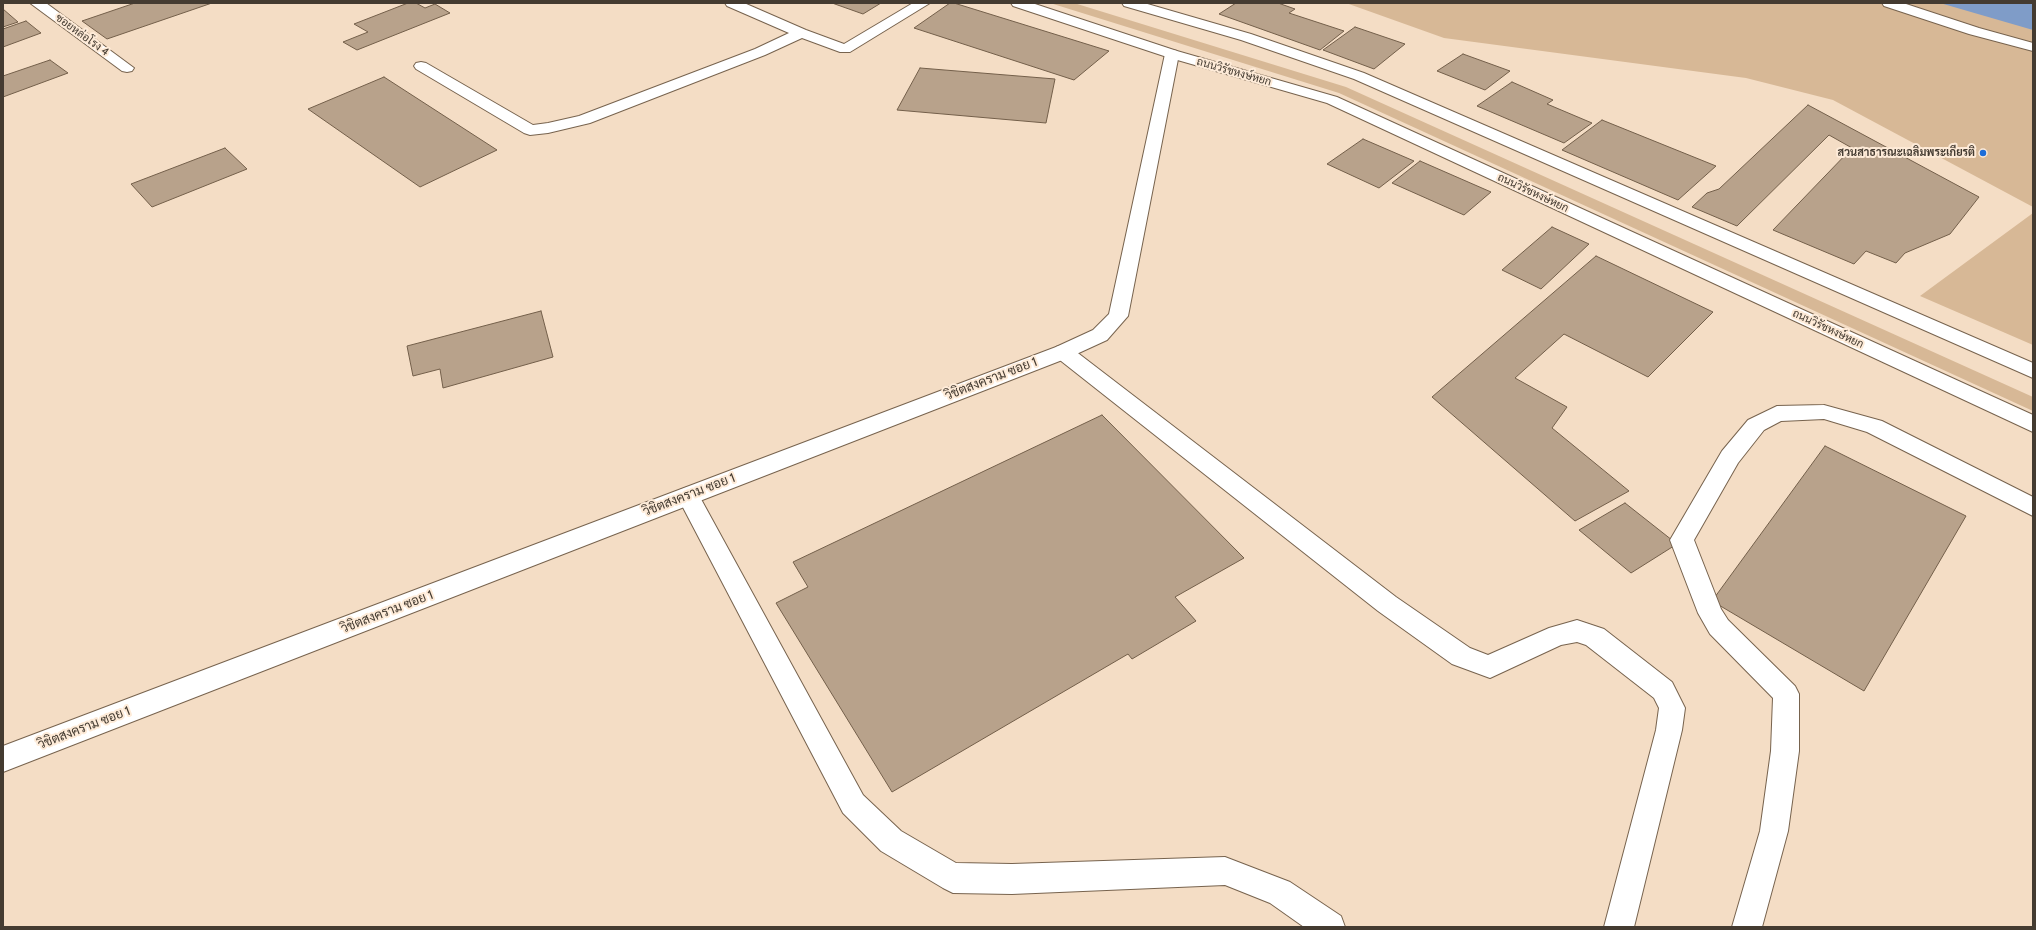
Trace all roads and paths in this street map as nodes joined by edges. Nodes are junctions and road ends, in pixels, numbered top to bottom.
1 (37, 3) edge
2 (732, 3) edge
3 (923, 3) edge
4 (1018, 3) edge
5 (1129, 3) edge
6 (1889, 3) edge
7 (801, 33) junction
8 (2033, 47) edge
9 (1172, 54) junction
10 (421, 66) dead end
11 (127, 68) dead end
12 (1063, 352) junction
13 (2033, 371) edge
14 (2033, 424) edge
15 (688, 496) junction
16 (2033, 507) edge
17 (3, 759) edge
18 (1330, 927) edge
19 (1619, 927) edge
20 (1747, 927) edge

1 - 11 main road, ซอยหล่อโรง 4
2 - 7 main road
3 - 7 main road
4 - 9 main road, ถนนวิรัชหงษ์หยก
5 - 13 main road
6 - 8 main road
7 - 10 main road
9 - 12 main road, วิชิตสงคราม ซอย 1
9 - 14 main road, ถนนวิรัชหงษ์หยก
12 - 15 main road, วิชิตสงคราม ซอย 1
12 - 19 main road
15 - 17 main road, วิชิตสงคราม ซอย 1
15 - 18 main road
16 - 20 main road

